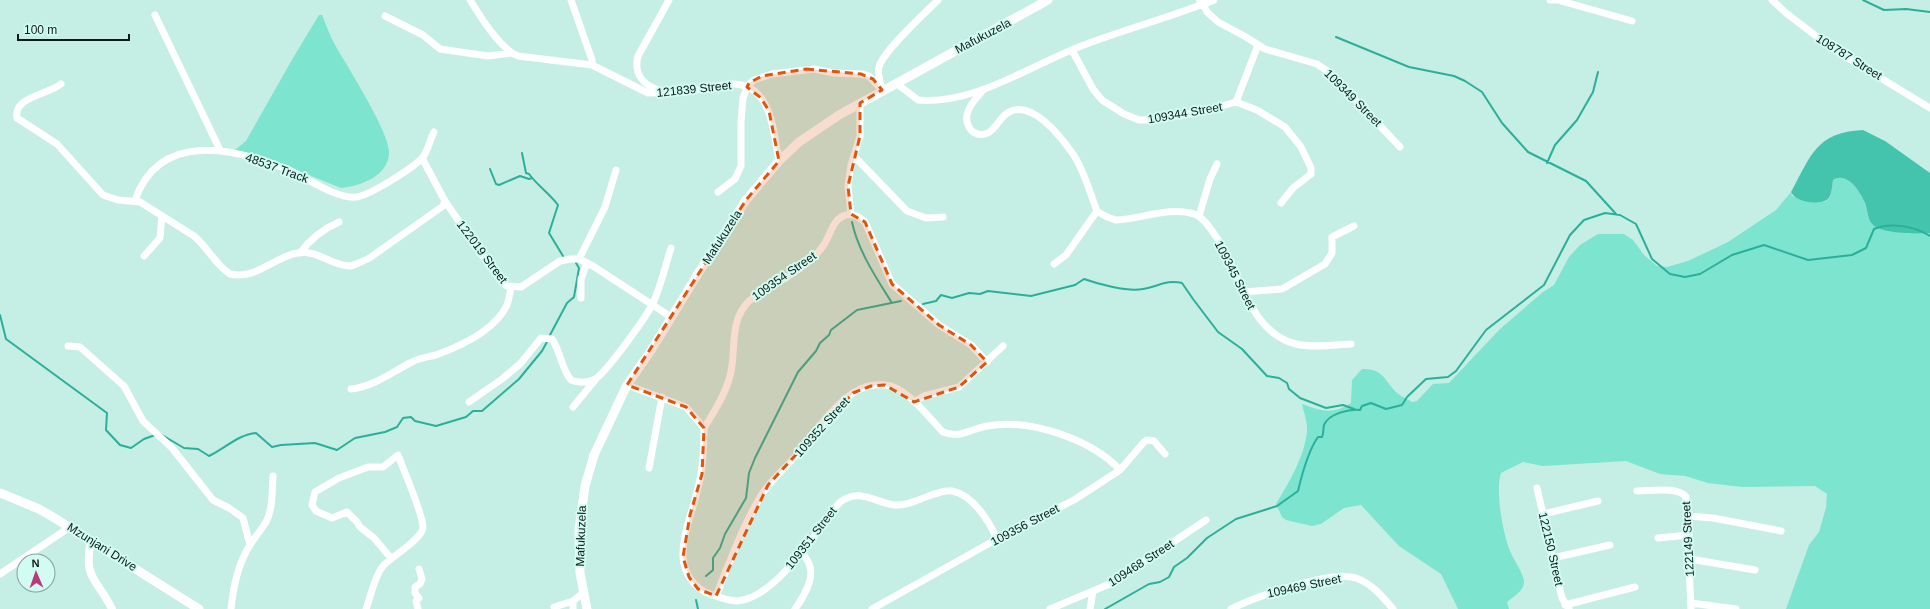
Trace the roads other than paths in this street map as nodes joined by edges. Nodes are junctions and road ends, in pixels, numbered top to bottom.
1 (470, 0) edge
2 (571, 0) edge
3 (669, 0) edge
4 (938, 0) edge
5 (1048, 0) edge
6 (1213, 0) edge
7 (1550, 0) edge
8 (1561, 0) edge
9 (1772, 0) edge
10 (1201, 2) edge
11 (155, 15) dead end
12 (385, 16) dead end
13 (1632, 21) dead end
14 (1258, 45) junction
15 (1072, 50) junction
16 (512, 53) junction
17 (592, 65) junction
18 (896, 83) junction
19 (62, 84) dead end
20 (748, 87) junction
21 (983, 89) junction
22 (882, 90) junction
23 (668, 93) junction
24 (1236, 102) junction
25 (860, 103) junction
26 (1930, 108) edge
27 (434, 132) dead end
28 (1400, 147) dead end
29 (220, 150) junction
30 (854, 156) junction
31 (422, 158) junction
32 (779, 160) junction
33 (1217, 164) dead end
34 (616, 170) dead end
35 (718, 192) dead end
36 (135, 200) junction
37 (445, 201) junction
38 (1281, 203) dead end
39 (1097, 211) junction
40 (850, 214) junction
41 (162, 216) junction
42 (1199, 216) junction
43 (943, 217) dead end
44 (339, 222) dead end
45 (1354, 226) dead end
46 (671, 248) dead end
47 (300, 253) junction
48 (144, 256) dead end
49 (579, 259) junction
50 (587, 263) junction
51 (1054, 264) dead end
52 (511, 287) junction
53 (1244, 292) junction
54 (581, 298) dead end
55 (652, 305) junction
56 (671, 317) junction
57 (1351, 344) dead end
58 (68, 346) dead end
59 (1003, 346) dead end
60 (987, 362) junction
61 (596, 379) junction
62 (627, 385) junction
63 (351, 389) dead end
64 (662, 397) junction
65 (469, 402) dead end
66 (914, 402) junction
67 (573, 406) dead end
68 (704, 428) junction
69 (1165, 454) dead end
70 (649, 468) dead end
71 (1120, 470) junction
72 (273, 476) dead end
73 (1537, 488) dead end
74 (1637, 491) dead end
75 (0, 493) edge
76 (1598, 501) dead end
77 (1543, 514) junction
78 (1688, 516) junction
79 (1206, 520) dead end
80 (70, 527) junction
81 (1781, 531) dead end
82 (1688, 535) junction
83 (1658, 538) dead end
84 (997, 539) junction
85 (91, 540) junction
86 (250, 545) junction
87 (1610, 545) dead end
88 (802, 553) junction
89 (391, 558) junction
90 (1553, 558) junction
91 (1690, 559) junction
92 (419, 569) dead end
93 (1755, 570) dead end
94 (0, 574) edge
95 (1635, 587) dead end
96 (1093, 591) junction
97 (583, 593) junction
98 (716, 596) junction
99 (573, 601) junction
100 (1691, 606) edge
101 (554, 607) dead end
102 (1567, 607) edge
103 (112, 609) edge
104 (199, 609) edge
105 (231, 609) edge
106 (366, 609) edge
107 (418, 609) edge
108 (572, 609) edge
109 (587, 609) edge
110 (795, 609) edge
111 (872, 609) edge
112 (1050, 609) edge
113 (1090, 609) edge
114 (1231, 609) edge
115 (1393, 609) edge
116 (1736, 609) edge

1 - 16 street
2 - 17 street
3 - 23 street
4 - 22 street
5 - 18 main road, Mafukuzela
6 - 10 street
7 - 8 street
8 - 13 street
9 - 26 street, 108787 Street
10 - 14 street, 109349 Street
10 - 15 street
11 - 29 street
12 - 16 street
14 - 24 street
14 - 28 street, 109349 Street
15 - 21 street
15 - 24 street, 109344 Street
16 - 17 street, 121839 Street
17 - 23 street, 121839 Street
18 - 21 street
18 - 22 main road, Mafukuzela
19 - 36 street
20 - 22 street
20 - 23 street, 121839 Street
20 - 32 street, 121839 Street
20 - 35 street
21 - 39 street
22 - 25 main road, Mafukuzela
24 - 38 street
25 - 30 street
25 - 32 main road, Mafukuzela
27 - 31 street
29 - 31 street, 48537 Track
29 - 36 street, 48537 Track
30 - 40 street
30 - 43 street
31 - 37 street, 122019 Street
32 - 56 main road, Mafukuzela
33 - 42 street
34 - 49 street
36 - 41 street
37 - 47 street
37 - 52 street, 122019 Street
39 - 42 street
39 - 51 street
40 - 60 street
40 - 68 street, 109354 Street
41 - 47 street
41 - 48 street
42 - 53 street, 109345 Street
44 - 47 street
45 - 53 street
46 - 55 street
49 - 50 street
49 - 52 street, 122019 Street
50 - 54 street
50 - 55 street
52 - 63 street
53 - 57 street, 109345 Street
55 - 56 street
55 - 61 street
56 - 62 main road, Mafukuzela
58 - 86 street
59 - 60 street
60 - 66 street
61 - 65 street
61 - 67 street
62 - 64 street
62 - 97 main road, Mafukuzela
64 - 68 street
64 - 70 street
66 - 71 street, 109352 Street
66 - 98 street, 109352 Street
68 - 98 street, 109351 Street
69 - 71 street, 109356 Street
71 - 84 street, 109356 Street
72 - 86 street
73 - 77 street, 122150 Street
74 - 78 street, 122149 Street
75 - 80 main road, Mzunjani Drive
76 - 77 street
77 - 90 street, 122150 Street
78 - 81 street
78 - 82 street, 122149 Street
79 - 96 street, 109468 Street
80 - 85 main road, Mzunjani Drive
80 - 94 street
82 - 83 street
82 - 91 street, 122149 Street
84 - 88 street, 109351 Street
84 - 111 street, 109356 Street
85 - 103 street
85 - 104 main road, Mzunjani Drive
86 - 105 street
87 - 90 street
88 - 98 street, 109351 Street
88 - 110 street
89 - 89 street
89 - 106 street
90 - 102 street, 122150 Street
91 - 93 street
91 - 100 street, 122149 Street
92 - 107 street
95 - 102 street
96 - 112 street, 109468 Street
96 - 113 street
97 - 99 street
97 - 109 main road, Mafukuzela
99 - 101 street
99 - 108 street
100 - 116 street
114 - 115 street, 109469 Street

